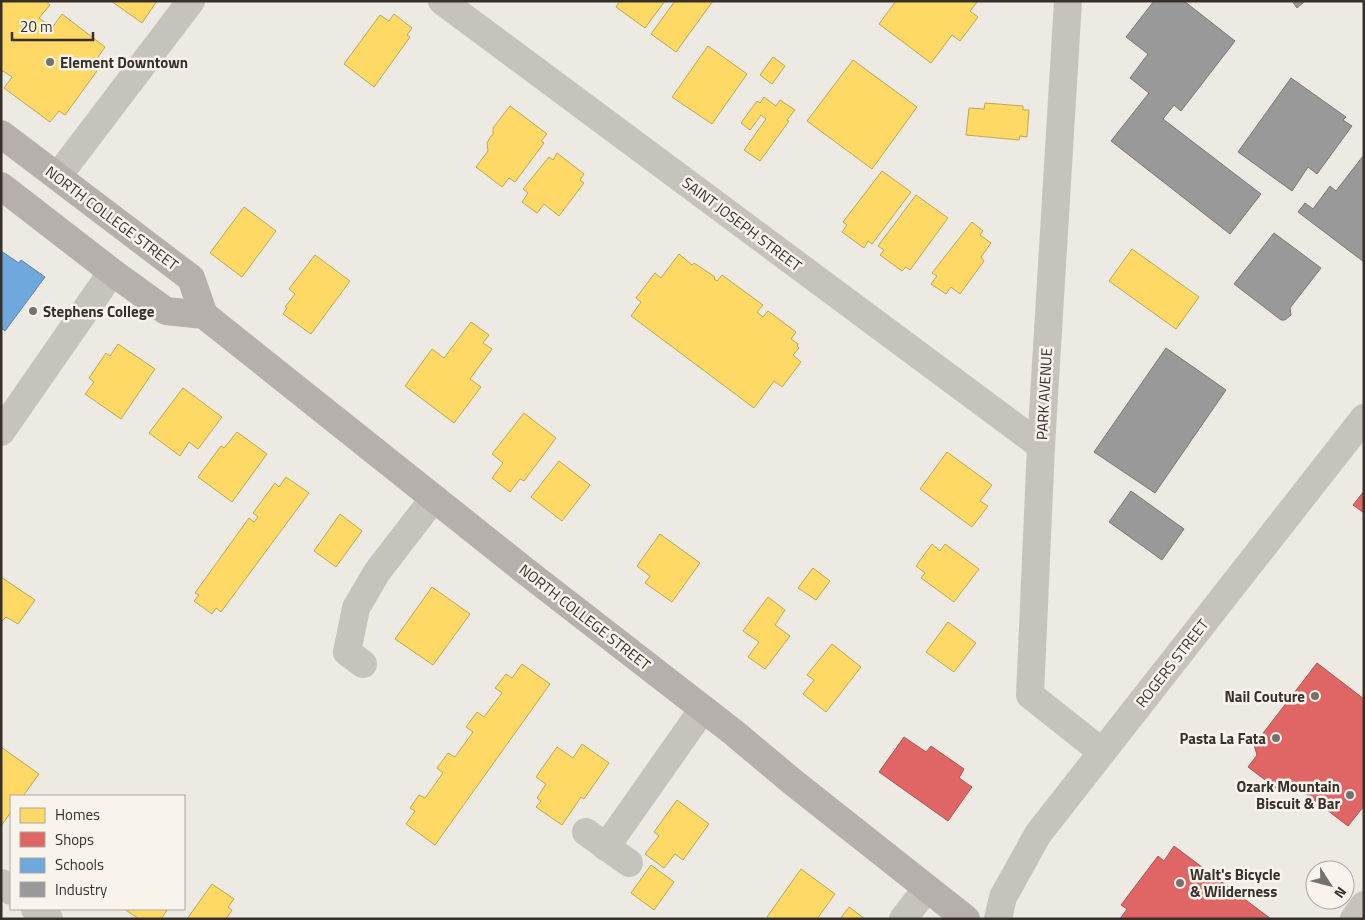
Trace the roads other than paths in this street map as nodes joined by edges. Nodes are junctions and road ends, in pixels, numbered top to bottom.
1 (190, 1) edge
2 (442, 1) edge
3 (1068, 1) edge
4 (1, 134) edge
5 (58, 176) junction
6 (1, 186) edge
7 (112, 272) junction
8 (204, 315) junction
9 (1364, 418) edge
10 (1, 432) edge
11 (1041, 446) junction
12 (434, 498) junction
13 (363, 664) dead end
14 (703, 708) junction
15 (1102, 752) junction
16 (629, 863) dead end
17 (927, 888) junction
18 (1364, 905) edge
19 (37, 910) edge
20 (49, 919) edge
21 (903, 919) edge
22 (966, 919) edge
23 (998, 919) edge
24 (1354, 919) edge

1 - 5 street
2 - 11 street, SAINT JOSEPH STREET
3 - 11 street, PARK AVENUE
4 - 5 main road, NORTH COLLEGE STREET
5 - 8 main road, NORTH COLLEGE STREET
6 - 7 main road
7 - 8 main road
7 - 10 street
8 - 12 main road, NORTH COLLEGE STREET
9 - 15 street, ROGERS STREET
11 - 15 street, PARK AVENUE
12 - 13 street
12 - 14 main road, NORTH COLLEGE STREET
14 - 16 street
14 - 17 main road, NORTH COLLEGE STREET
15 - 23 street, ROGERS STREET
17 - 21 street
17 - 22 main road, NORTH COLLEGE STREET
18 - 24 street
19 - 20 street

